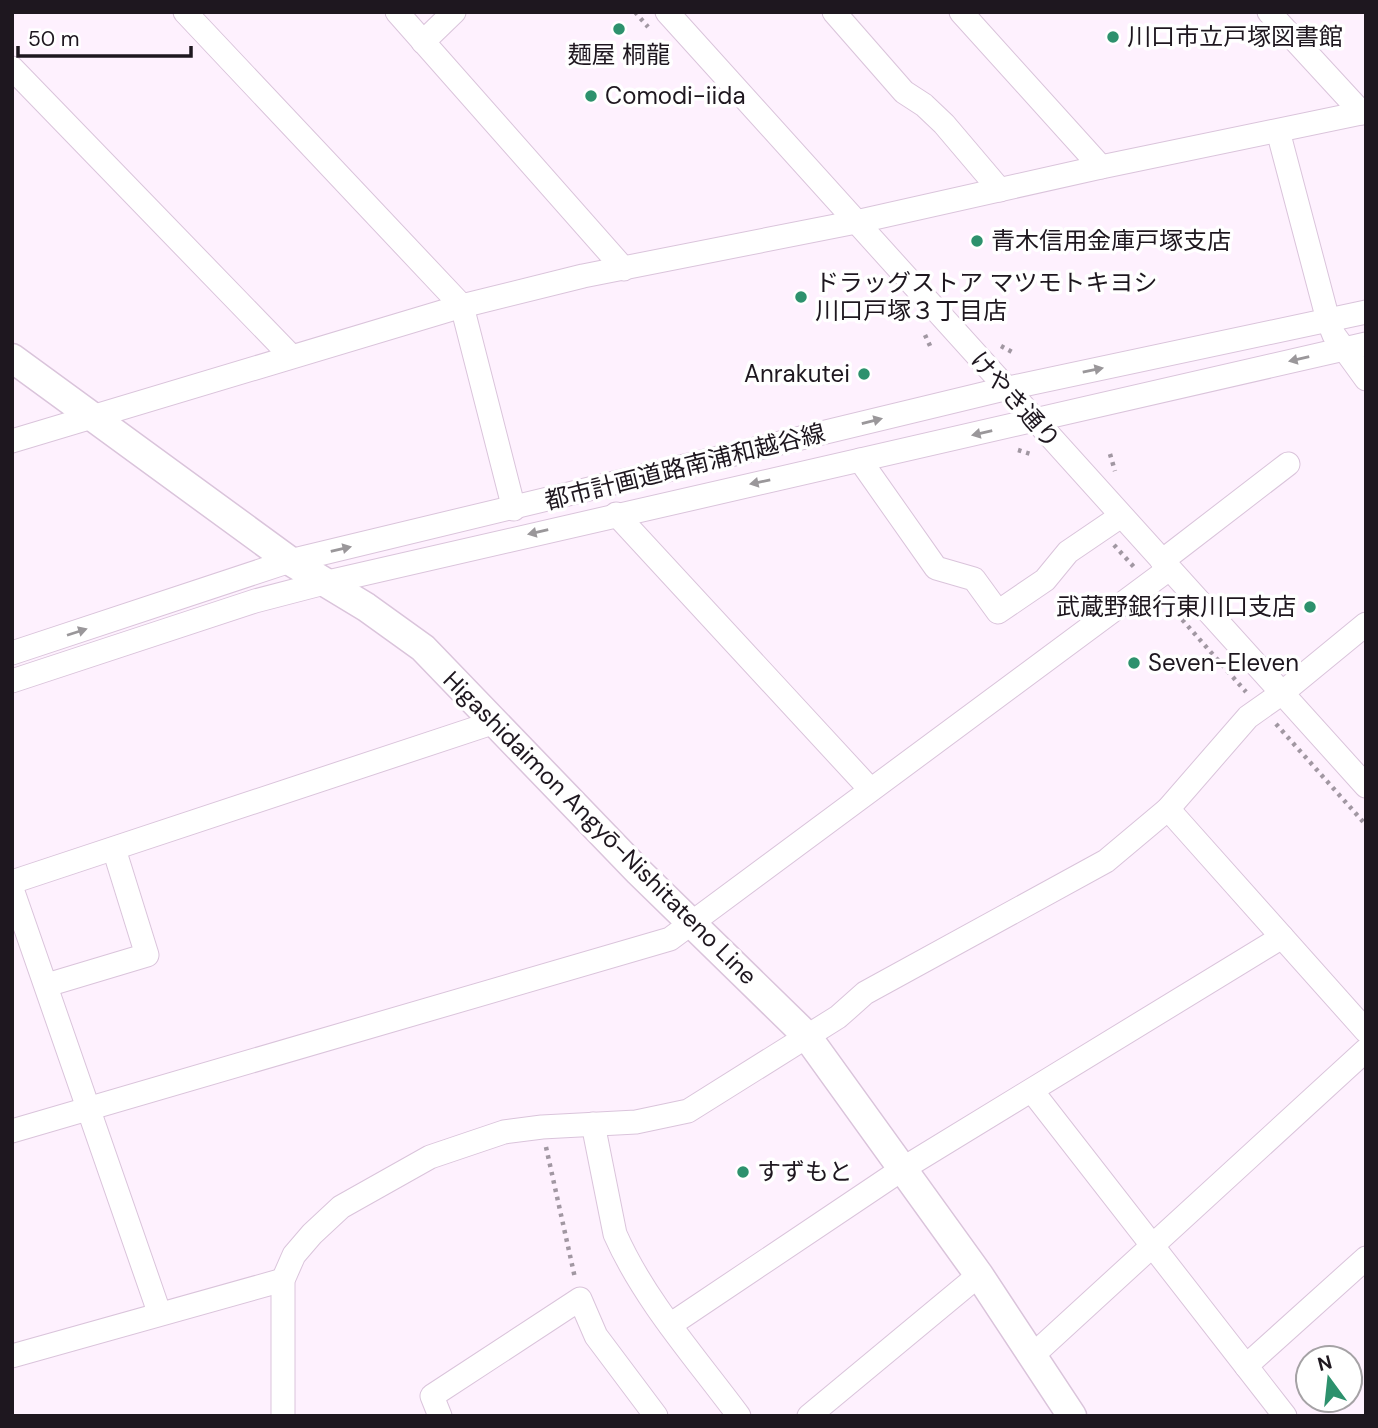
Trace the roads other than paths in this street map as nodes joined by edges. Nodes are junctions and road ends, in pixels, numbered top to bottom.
1 (185, 12) edge
2 (397, 12) edge
3 (454, 12) edge
4 (667, 12) edge
5 (834, 12) edge
6 (1269, 12) edge
7 (968, 15) edge
8 (423, 42) junction
9 (12, 68) edge
10 (1364, 112) edge
11 (1278, 131) junction
12 (1101, 167) junction
13 (1000, 190) junction
14 (856, 222) junction
15 (624, 269) junction
16 (462, 306) junction
17 (1366, 312) edge
18 (1328, 320) junction
19 (1355, 346) edge
20 (291, 356) junction
21 (12, 358) edge
22 (1366, 379) edge
23 (1004, 389) junction
24 (90, 416) junction
25 (1035, 421) junction
26 (12, 441) edge
27 (860, 460) junction
28 (1287, 464) dead end
29 (514, 509) junction
30 (616, 514) junction
31 (1121, 516) junction
32 (290, 561) junction
33 (1165, 565) junction
34 (328, 582) junction
35 (1366, 624) edge
36 (12, 653) edge
37 (12, 681) edge
38 (1282, 693) junction
39 (495, 722) junction
40 (1366, 786) edge
41 (870, 789) junction
42 (1168, 809) junction
43 (114, 849) junction
44 (12, 881) edge
45 (12, 889) edge
46 (692, 923) junction
47 (1282, 937) junction
48 (47, 985) junction
49 (1366, 1031) edge
50 (806, 1035) junction
51 (1366, 1050) edge
52 (1032, 1091) junction
53 (89, 1110) junction
54 (593, 1124) junction
55 (12, 1131) edge
56 (904, 1168) junction
57 (1150, 1246) junction
58 (1366, 1258) edge
59 (979, 1275) junction
60 (282, 1280) junction
61 (159, 1312) junction
62 (670, 1325) junction
63 (12, 1356) edge
64 (1032, 1356) junction
65 (1246, 1366) junction
66 (283, 1416) edge
67 (440, 1416) edge
68 (656, 1416) edge
69 (739, 1416) edge
70 (808, 1416) edge
71 (1072, 1416) edge
72 (1285, 1416) edge

1 - 16 street
2 - 8 street
3 - 8 street
4 - 14 street, けやき通り
5 - 13 street
6 - 10 street
7 - 12 street
8 - 15 street
9 - 20 street
10 - 11 street
11 - 12 street
11 - 18 street
12 - 13 street
13 - 14 street
14 - 15 street
14 - 23 street, けやき通り
15 - 16 street
16 - 20 street
16 - 29 street
17 - 18 street, 都市計画道路南浦和越谷線
18 - 19 street
23 -> 18 street, 都市計画道路南浦和越谷線
19 - 22 street
19 -> 25 street, 都市計画道路南浦和越谷線
20 - 24 street
21 - 24 main road, Higashidaimon Angyō-Nishitateno Line
23 - 25 street, けやき通り
29 -> 23 street, 都市計画道路南浦和越谷線
24 - 26 street
24 - 32 main road, Higashidaimon Angyō-Nishitateno Line
25 -> 27 street, 都市計画道路南浦和越谷線
25 - 31 street, けやき通り
27 -> 30 street, 都市計画道路南浦和越谷線
27 - 31 street
28 - 33 street
32 -> 29 street, 都市計画道路南浦和越谷線
30 -> 34 street, 都市計画道路南浦和越谷線
30 - 41 street
31 - 33 street, けやき通り
32 - 34 main road, Higashidaimon Angyō-Nishitateno Line
36 -> 32 street, 都市計画道路南浦和越谷線
33 - 38 street, けやき通り
33 - 41 street
34 - 37 street, 都市計画道路南浦和越谷線
34 - 39 main road, Higashidaimon Angyō-Nishitateno Line
35 - 38 street
38 - 40 street, けやき通り
38 - 42 street
39 - 43 street
39 - 46 main road, Higashidaimon Angyō-Nishitateno Line
41 - 46 street
42 - 47 street
42 - 50 street
43 - 44 street
43 - 48 street
45 - 48 street
46 - 50 main road, Higashidaimon Angyō-Nishitateno Line
46 - 53 street
47 - 49 street
47 - 52 street
48 - 53 street
50 - 54 street
50 - 56 main road, Higashidaimon Angyō-Nishitateno Line
51 - 57 street
52 - 56 street
52 - 57 street
53 - 55 street
53 - 61 street
54 - 60 street
54 - 62 street
56 - 59 main road, Higashidaimon Angyō-Nishitateno Line
56 - 62 street
57 - 64 street
57 - 65 street
58 - 65 street
59 - 64 main road, Higashidaimon Angyō-Nishitateno Line
59 - 70 street
60 - 61 street
60 - 66 street
61 - 63 street
62 - 69 street
64 - 71 main road, Higashidaimon Angyō-Nishitateno Line
65 - 72 street
67 - 68 street

